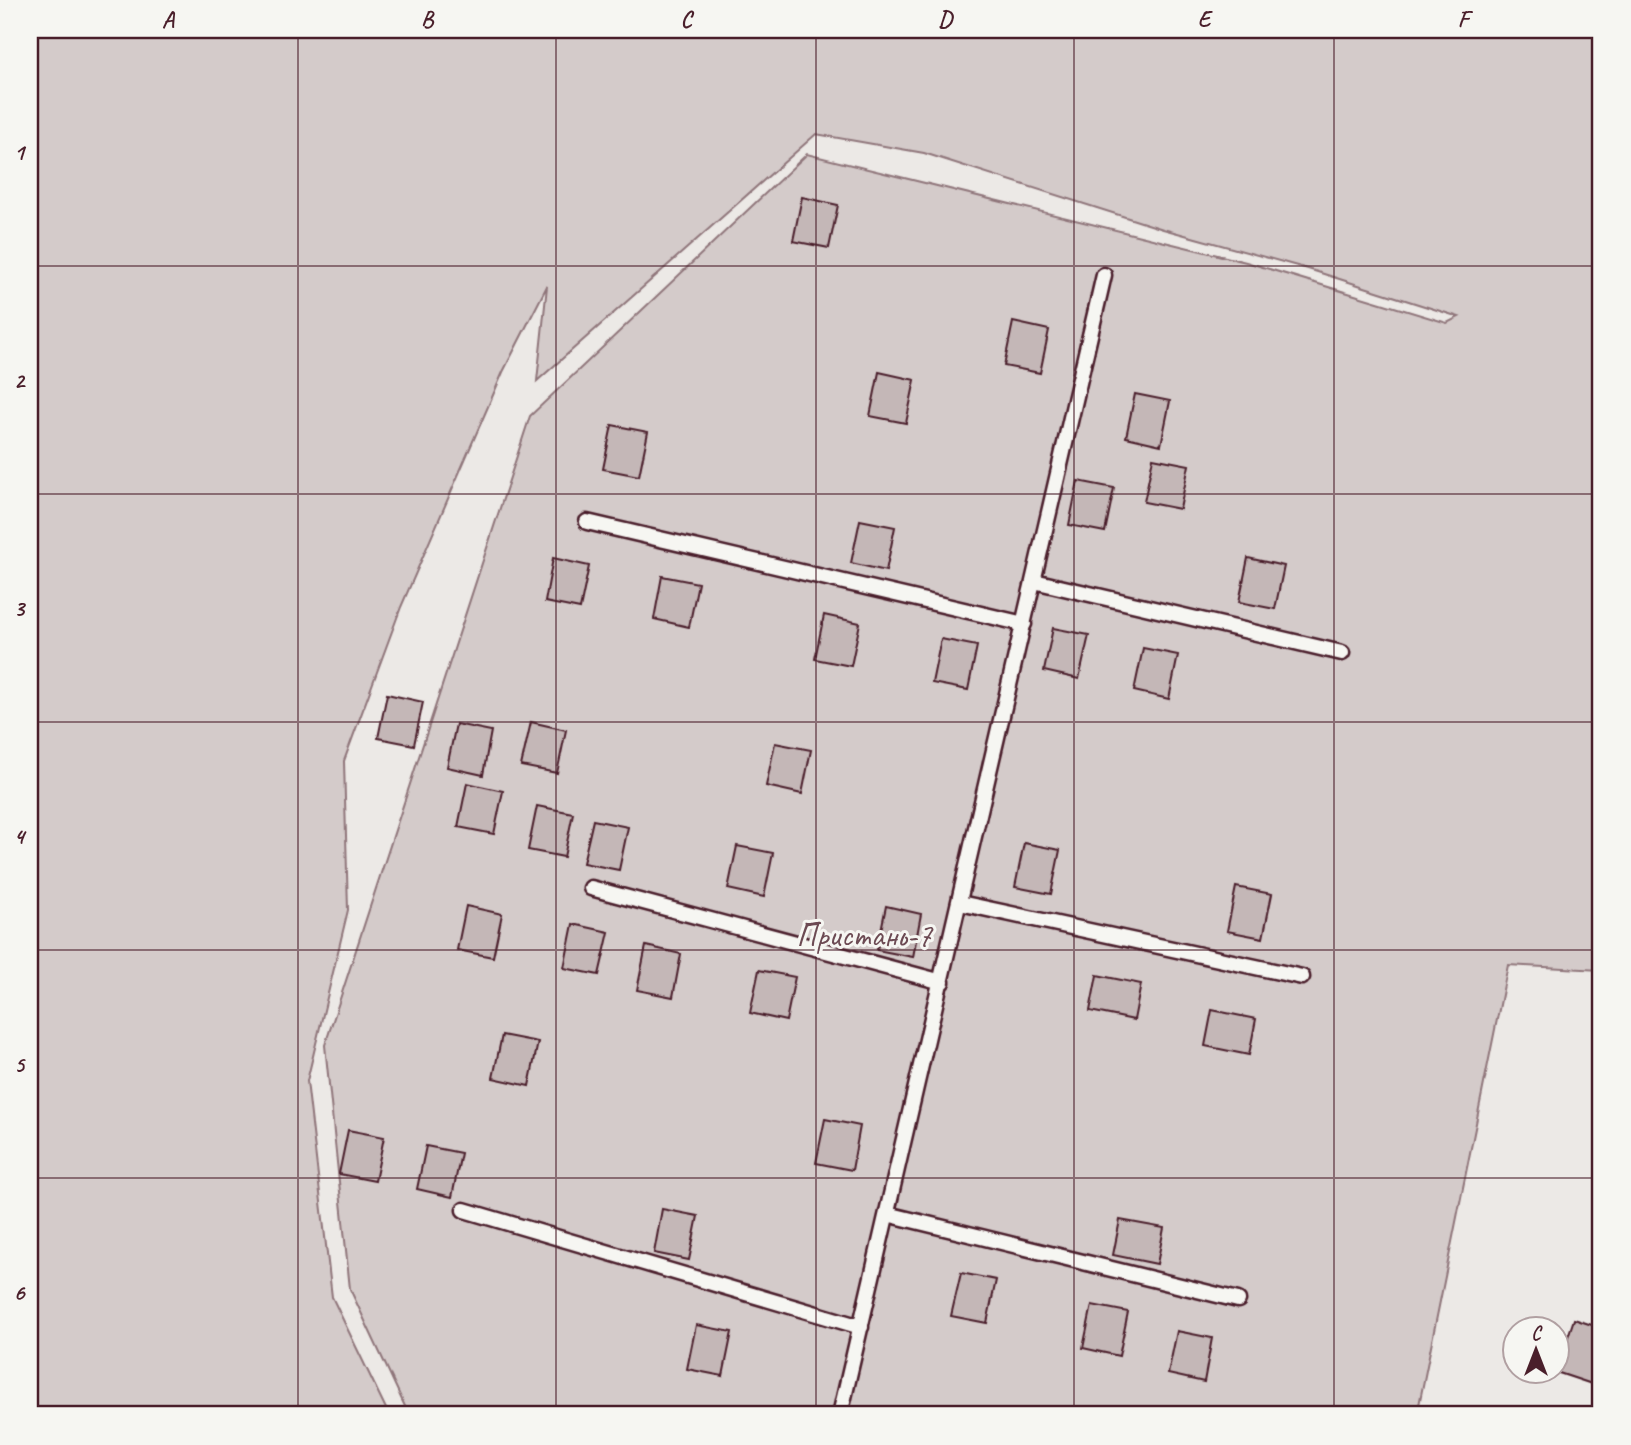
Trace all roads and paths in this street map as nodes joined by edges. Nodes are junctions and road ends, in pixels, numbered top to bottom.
1 (1104, 275) dead end
2 (587, 522) dead end
3 (1034, 581) junction
4 (1024, 624) junction
5 (1342, 653) dead end
6 (591, 888) dead end
7 (960, 903) junction
8 (1302, 977) dead end
9 (942, 982) junction
10 (464, 1210) dead end
11 (887, 1214) junction
12 (1238, 1300) dead end
13 (861, 1327) junction
14 (840, 1415) edge

1 - 3 lane
2 - 4 lane
3 - 4 lane
3 - 5 lane
4 - 7 lane
6 - 9 lane
7 - 8 lane
7 - 9 lane
9 - 11 lane
10 - 13 lane
11 - 12 lane
11 - 13 lane
13 - 14 lane

